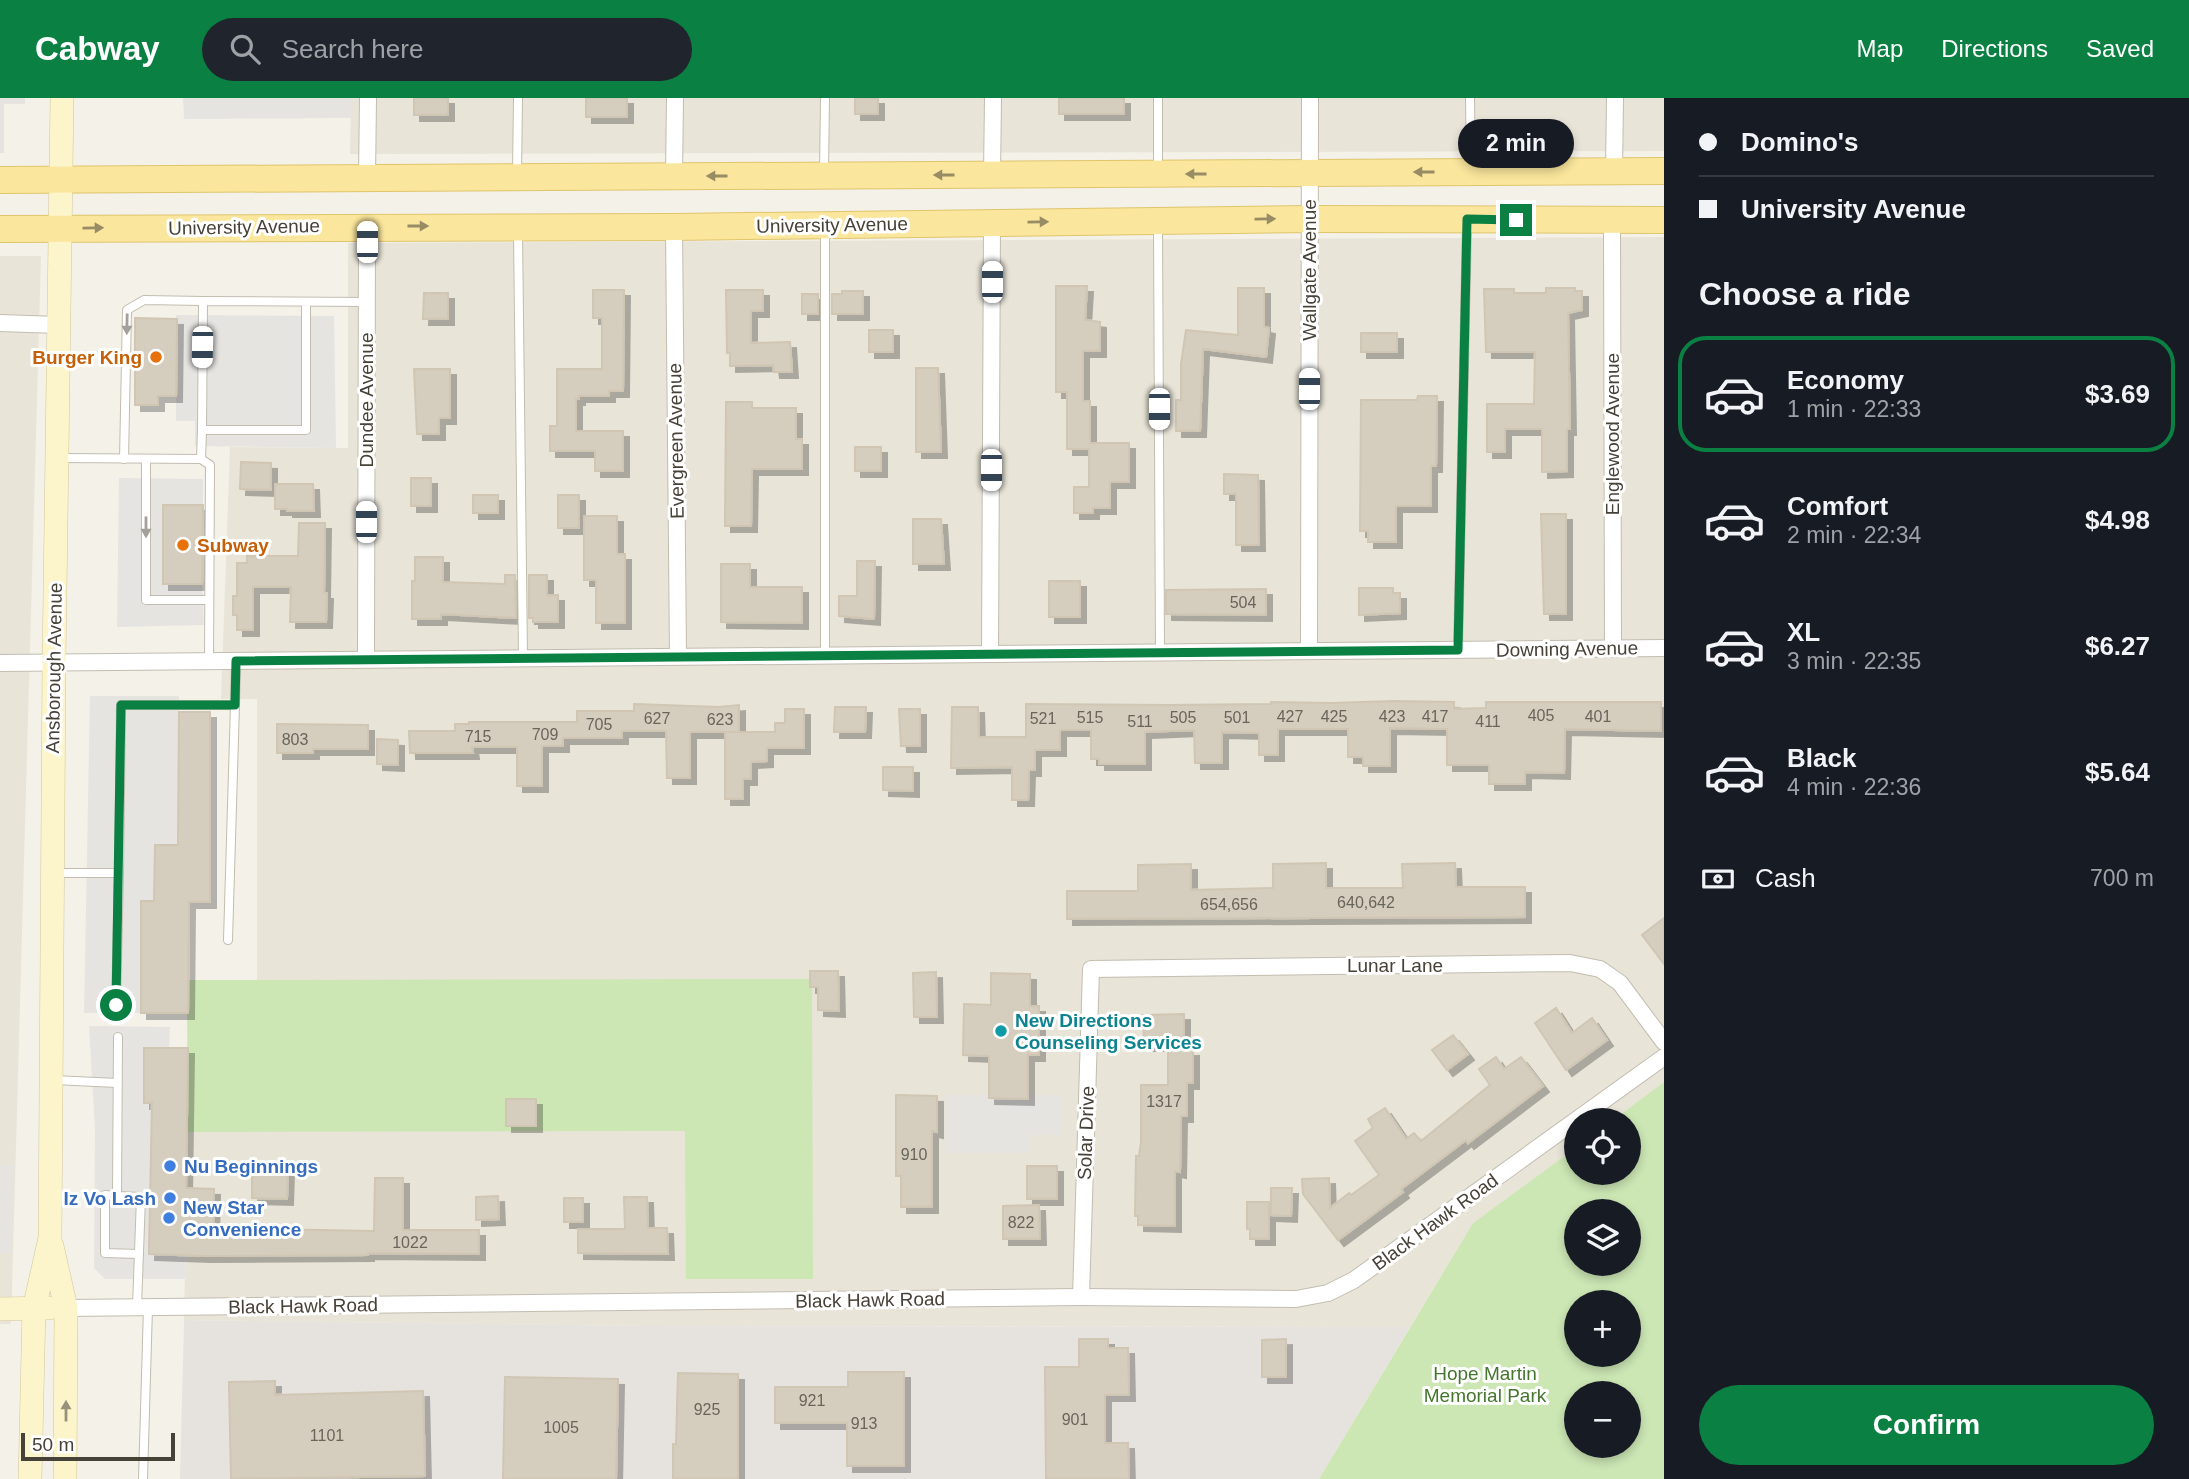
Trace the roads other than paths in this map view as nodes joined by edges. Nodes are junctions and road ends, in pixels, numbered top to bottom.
1 (62, 98) edge
2 (368, 98) edge
3 (518, 98) edge
4 (675, 98) edge
5 (825, 98) edge
6 (993, 98) edge
7 (1158, 98) edge
8 (1310, 98) edge
9 (1470, 98) edge
10 (1615, 98) edge
11 (1614, 171) junction
12 (1664, 171) edge
13 (1471, 172) junction
14 (1310, 173) junction
15 (1158, 174) junction
16 (992, 175) junction
17 (823, 176) junction
18 (517, 177) junction
19 (674, 177) junction
20 (367, 178) junction
21 (0, 180) edge
22 (60, 180) junction
23 (1309, 219) junction
24 (1467, 219) junction
25 (1158, 220) junction
26 (1612, 220) junction
27 (1664, 220) edge
28 (992, 223) junction
29 (825, 225) junction
30 (367, 226) junction
31 (518, 226) junction
32 (674, 227) junction
33 (0, 229) edge
34 (60, 229) junction
35 (203, 301) junction
36 (306, 302) junction
37 (367, 302) junction
38 (0, 323) edge
39 (58, 325) junction
40 (202, 430) junction
41 (57, 458) junction
42 (124, 459) junction
43 (146, 459) junction
44 (201, 459) junction
45 (209, 600) junction
46 (1664, 648) edge
47 (1613, 649) junction
48 (1458, 650) junction
49 (1309, 651) junction
50 (1160, 652) junction
51 (825, 654) junction
52 (990, 654) junction
53 (678, 656) junction
54 (523, 657) junction
55 (366, 658) junction
56 (209, 661) junction
57 (236, 661) junction
58 (0, 663) edge
59 (54, 663) junction
60 (235, 705) junction
61 (52, 873) junction
62 (119, 873) junction
63 (228, 940) dead end
64 (1091, 969) joint
65 (116, 1005) dead end
66 (118, 1037) dead end
67 (1664, 1042) edge
68 (1664, 1057) edge
69 (51, 1080) junction
70 (117, 1083) junction
71 (117, 1196) junction
72 (50, 1238) junction
73 (139, 1254) junction
74 (1081, 1297) junction
75 (143, 1307) junction
76 (66, 1308) junction
77 (34, 1309) junction
78 (0, 1310) edge
79 (30, 1479) edge
80 (65, 1479) edge
81 (143, 1479) edge

1 - 22 main road, Ansborough Avenue
2 - 20 street
3 - 18 lane
4 - 19 street
5 - 17 lane
6 - 16 street
7 - 15 lane
8 - 14 street, Wallgate Avenue
9 - 13 lane
10 - 11 street
11 - 12 main road
11 - 13 main road
13 -> 14 main road
14 -> 15 main road
14 - 23 street, Wallgate Avenue
15 - 16 main road
16 -> 17 main road
17 -> 19 main road
18 - 19 main road
18 - 20 main road
20 - 22 main road
21 - 22 main road
22 - 34 main road, Ansborough Avenue
23 - 24 main road, University Avenue
25 -> 23 main road, University Avenue
23 - 49 street, Wallgate Avenue
24 - 26 main road, University Avenue
24 - 48 lane
28 -> 25 main road, University Avenue
25 - 50 lane
26 - 27 main road, University Avenue
26 - 47 street, Englewood Avenue
28 - 29 main road, University Avenue
28 - 52 street
29 - 32 main road, University Avenue
29 - 51 lane
30 -> 31 main road, University Avenue
34 -> 30 main road, University Avenue
30 - 37 street, Dundee Avenue
31 - 32 main road, University Avenue
31 - 54 lane
32 - 53 street, Evergreen Avenue
33 - 34 main road, University Avenue
34 - 39 main road, Ansborough Avenue
35 - 36 lane
35 - 40 lane
35 -> 42 lane
36 - 37 lane
36 - 40 lane
37 - 55 street, Dundee Avenue
38 - 39 street
39 - 41 main road, Ansborough Avenue
40 - 44 lane
41 - 42 lane
41 - 59 main road, Ansborough Avenue
42 - 43 lane
43 - 44 lane
43 -> 45 lane
44 - 45 lane
45 - 56 lane
46 - 47 street, Downing Avenue
47 - 48 street, Downing Avenue
48 - 49 street, Downing Avenue
49 - 50 street, Downing Avenue
50 - 52 street, Downing Avenue
51 - 52 street, Downing Avenue
51 - 53 street, Downing Avenue
53 - 54 street, Downing Avenue
54 - 55 street, Downing Avenue
55 - 57 street, Downing Avenue
56 - 57 street, Downing Avenue
56 - 59 street, Downing Avenue
57 - 60 lane
58 - 59 street, Downing Avenue
59 - 61 main road, Ansborough Avenue
60 - 62 lane
60 - 63 lane
61 - 62 lane
61 - 69 main road, Ansborough Avenue
62 - 65 lane
64 - 67 street, Lunar Lane
64 - 74 street, Solar Drive
66 - 70 lane
68 - 74 street, Black Hawk Road
69 - 70 lane
69 - 72 main road, Ansborough Avenue
70 - 71 lane
71 - 73 lane
71 - 73 lane
72 - 76 main road, Ansborough Avenue
72 - 77 main road, Ansborough Avenue
73 - 75 lane
74 - 75 street, Black Hawk Road
75 - 76 street, Black Hawk Road
75 - 81 lane
76 - 77 main road, Black Hawk Road
80 -> 76 main road, Ansborough Avenue
77 - 78 main road, Black Hawk Road
77 - 79 main road, Ansborough Avenue

